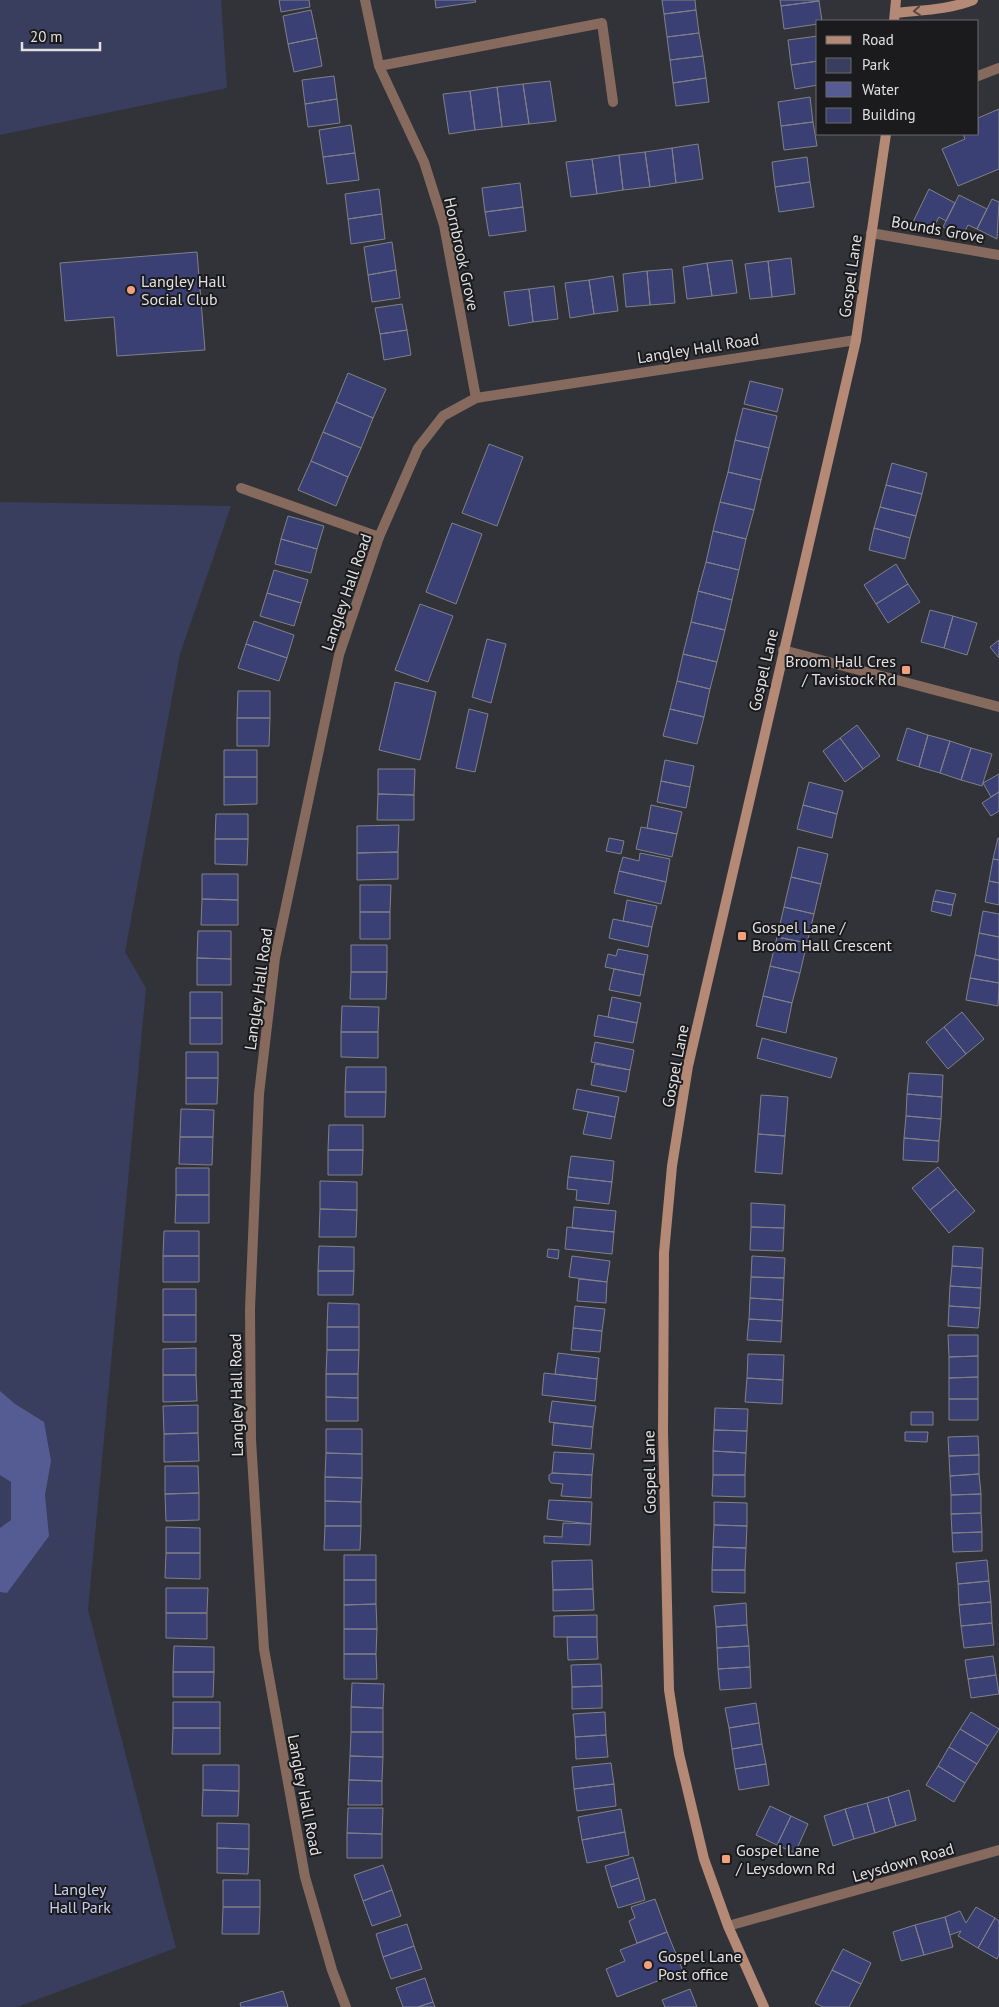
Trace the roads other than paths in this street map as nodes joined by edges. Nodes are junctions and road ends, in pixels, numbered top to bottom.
1 (365, 0) edge
2 (896, 0) edge
3 (973, 0) edge
4 (895, 17) edge
5 (379, 66) junction
6 (999, 68) edge
7 (979, 76) edge
8 (613, 102) dead end
9 (886, 135) edge
10 (871, 233) junction
11 (999, 255) edge
12 (856, 340) junction
13 (476, 398) junction
14 (241, 488) dead end
15 (379, 537) junction
16 (783, 650) junction
17 (999, 707) edge
18 (999, 1850) edge
19 (728, 1926) junction
20 (346, 2007) edge
21 (764, 2007) edge

1 - 5 street, Hornbrook Grove
2 - 4 street
3 -> 4 street
5 - 8 street
5 - 13 street, Hornbrook Grove
6 - 7 street
9 - 10 street, Gospel Lane
10 - 11 street, Bounds Grove
10 - 12 street, Gospel Lane
12 - 13 street, Langley Hall Road
12 - 16 street, Gospel Lane
13 - 15 street, Langley Hall Road
14 - 15 street
15 - 20 street, Langley Hall Road
16 - 17 street
16 - 19 street, Gospel Lane
18 - 19 street, Leysdown Road
19 - 21 street, Gospel Lane

